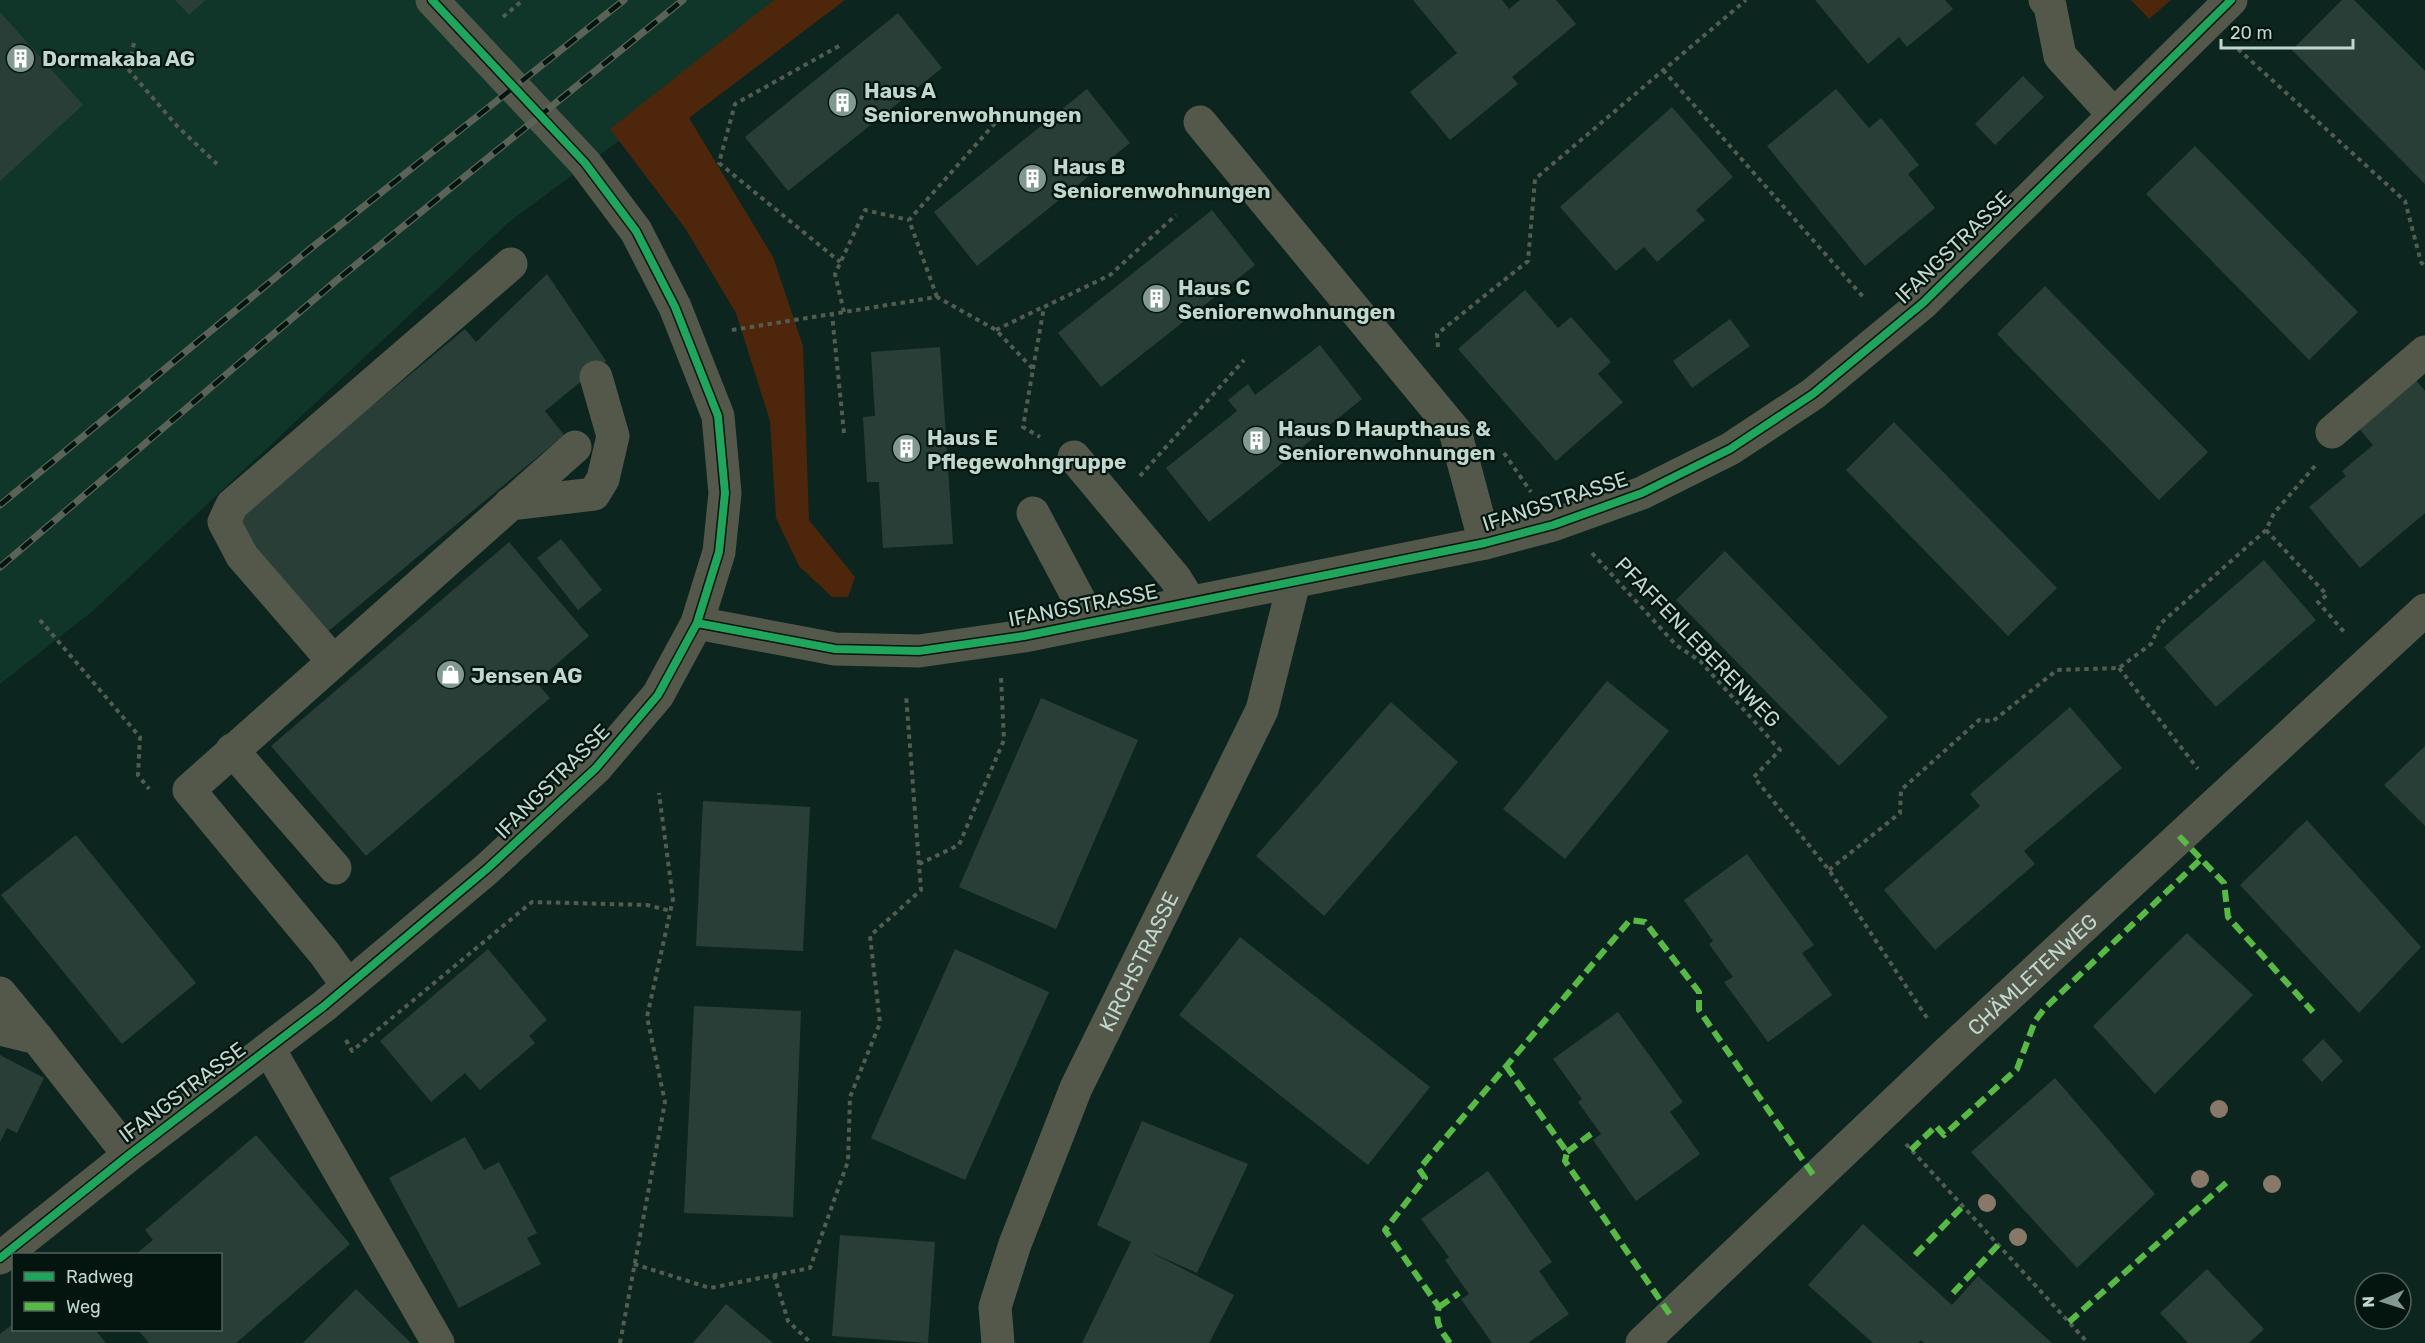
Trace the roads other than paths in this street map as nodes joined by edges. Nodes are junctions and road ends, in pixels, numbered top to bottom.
1 (432, 0) edge
2 (2045, 0) edge
3 (2220, 11) edge
4 (2114, 115) junction
5 (1200, 122) dead end
6 (511, 264) dead end
7 (2425, 352) edge
8 (596, 377) dead end
9 (575, 447) dead end
10 (2326, 447) road end
11 (1074, 457) road end
12 (510, 504) junction
13 (1033, 513) dead end
14 (1485, 543) junction
15 (1294, 582) junction
16 (1190, 602) junction
17 (2425, 610) edge
18 (1091, 622) junction
19 (697, 623) junction
20 (333, 661) junction
21 (232, 750) junction
22 (336, 868) dead end
23 (347, 985) junction
24 (0, 993) edge
25 (0, 1029) edge
26 (37, 1038) junction
27 (269, 1049) junction
28 (129, 1155) junction
29 (0, 1258) edge
30 (438, 1343) edge
31 (998, 1343) edge
32 (1642, 1343) edge

1 - 19 street
2 - 4 street
3 - 4 street, IFANGSTRASSE
4 - 14 street, IFANGSTRASSE
5 - 14 street
6 - 20 street
7 - 10 street
8 - 12 street
9 - 12 street
11 - 16 street
12 - 20 street
13 - 18 street
14 - 15 street, IFANGSTRASSE
15 - 16 street, IFANGSTRASSE
15 - 31 street, KIRCHSTRASSE
16 - 18 street, IFANGSTRASSE
17 - 32 street, CHÄMLETENWEG
18 - 19 street, IFANGSTRASSE
19 - 23 street, IFANGSTRASSE
20 - 21 street
21 - 22 street
21 - 23 street
23 - 27 street, IFANGSTRASSE
24 - 26 street
25 - 26 street
26 - 28 street
27 - 28 street, IFANGSTRASSE
27 - 30 street
28 - 29 street, IFANGSTRASSE

